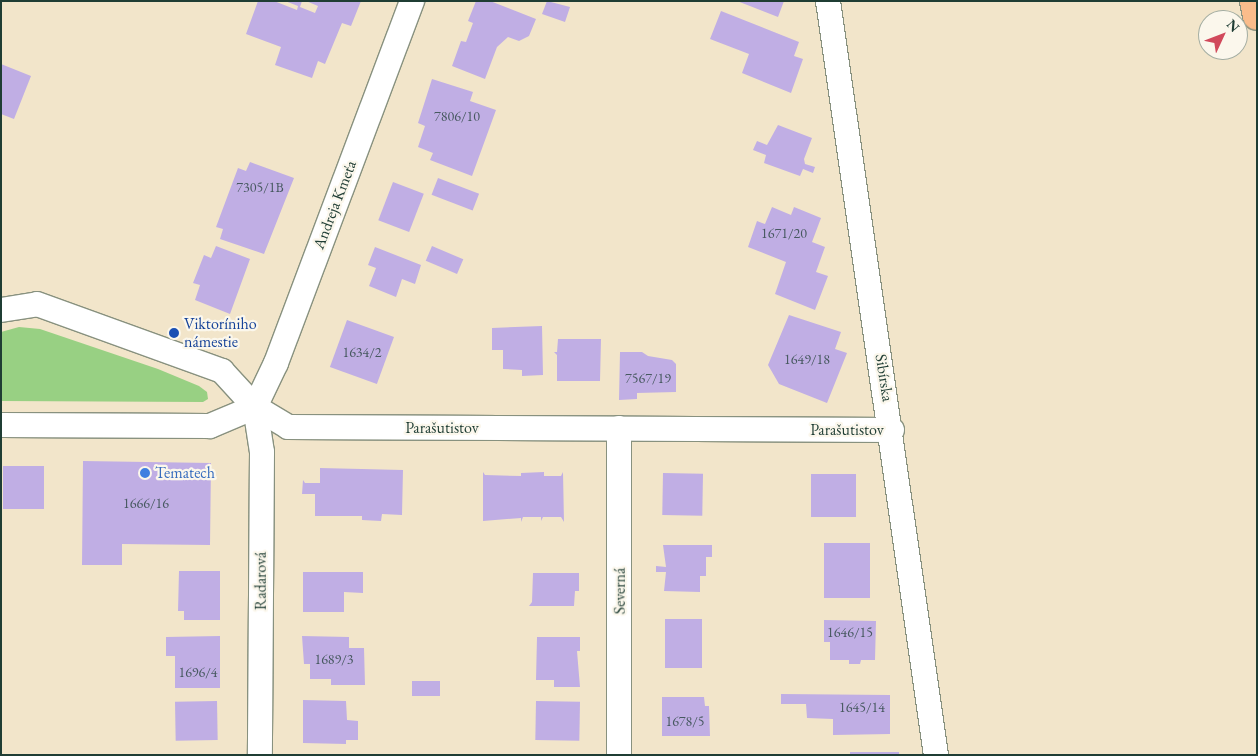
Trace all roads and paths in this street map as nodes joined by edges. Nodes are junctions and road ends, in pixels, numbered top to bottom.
1 (412, 1) edge
2 (828, 1) edge
3 (1254, 1) edge
4 (1257, 16) edge
5 (1, 310) edge
6 (255, 407) junction
7 (1, 425) edge
8 (619, 428) junction
9 (892, 430) junction
10 (260, 755) edge
11 (619, 755) edge
12 (936, 755) edge

1 - 6 street, Andreja Kmeťa
2 - 9 street, Sibírska
3 - 4 main road
5 - 6 street
6 - 7 street
6 - 8 street, Parašutistov
6 - 10 street, Radarová
8 - 9 street, Parašutistov
8 - 11 street, Severná
9 - 12 street, Sibírska

